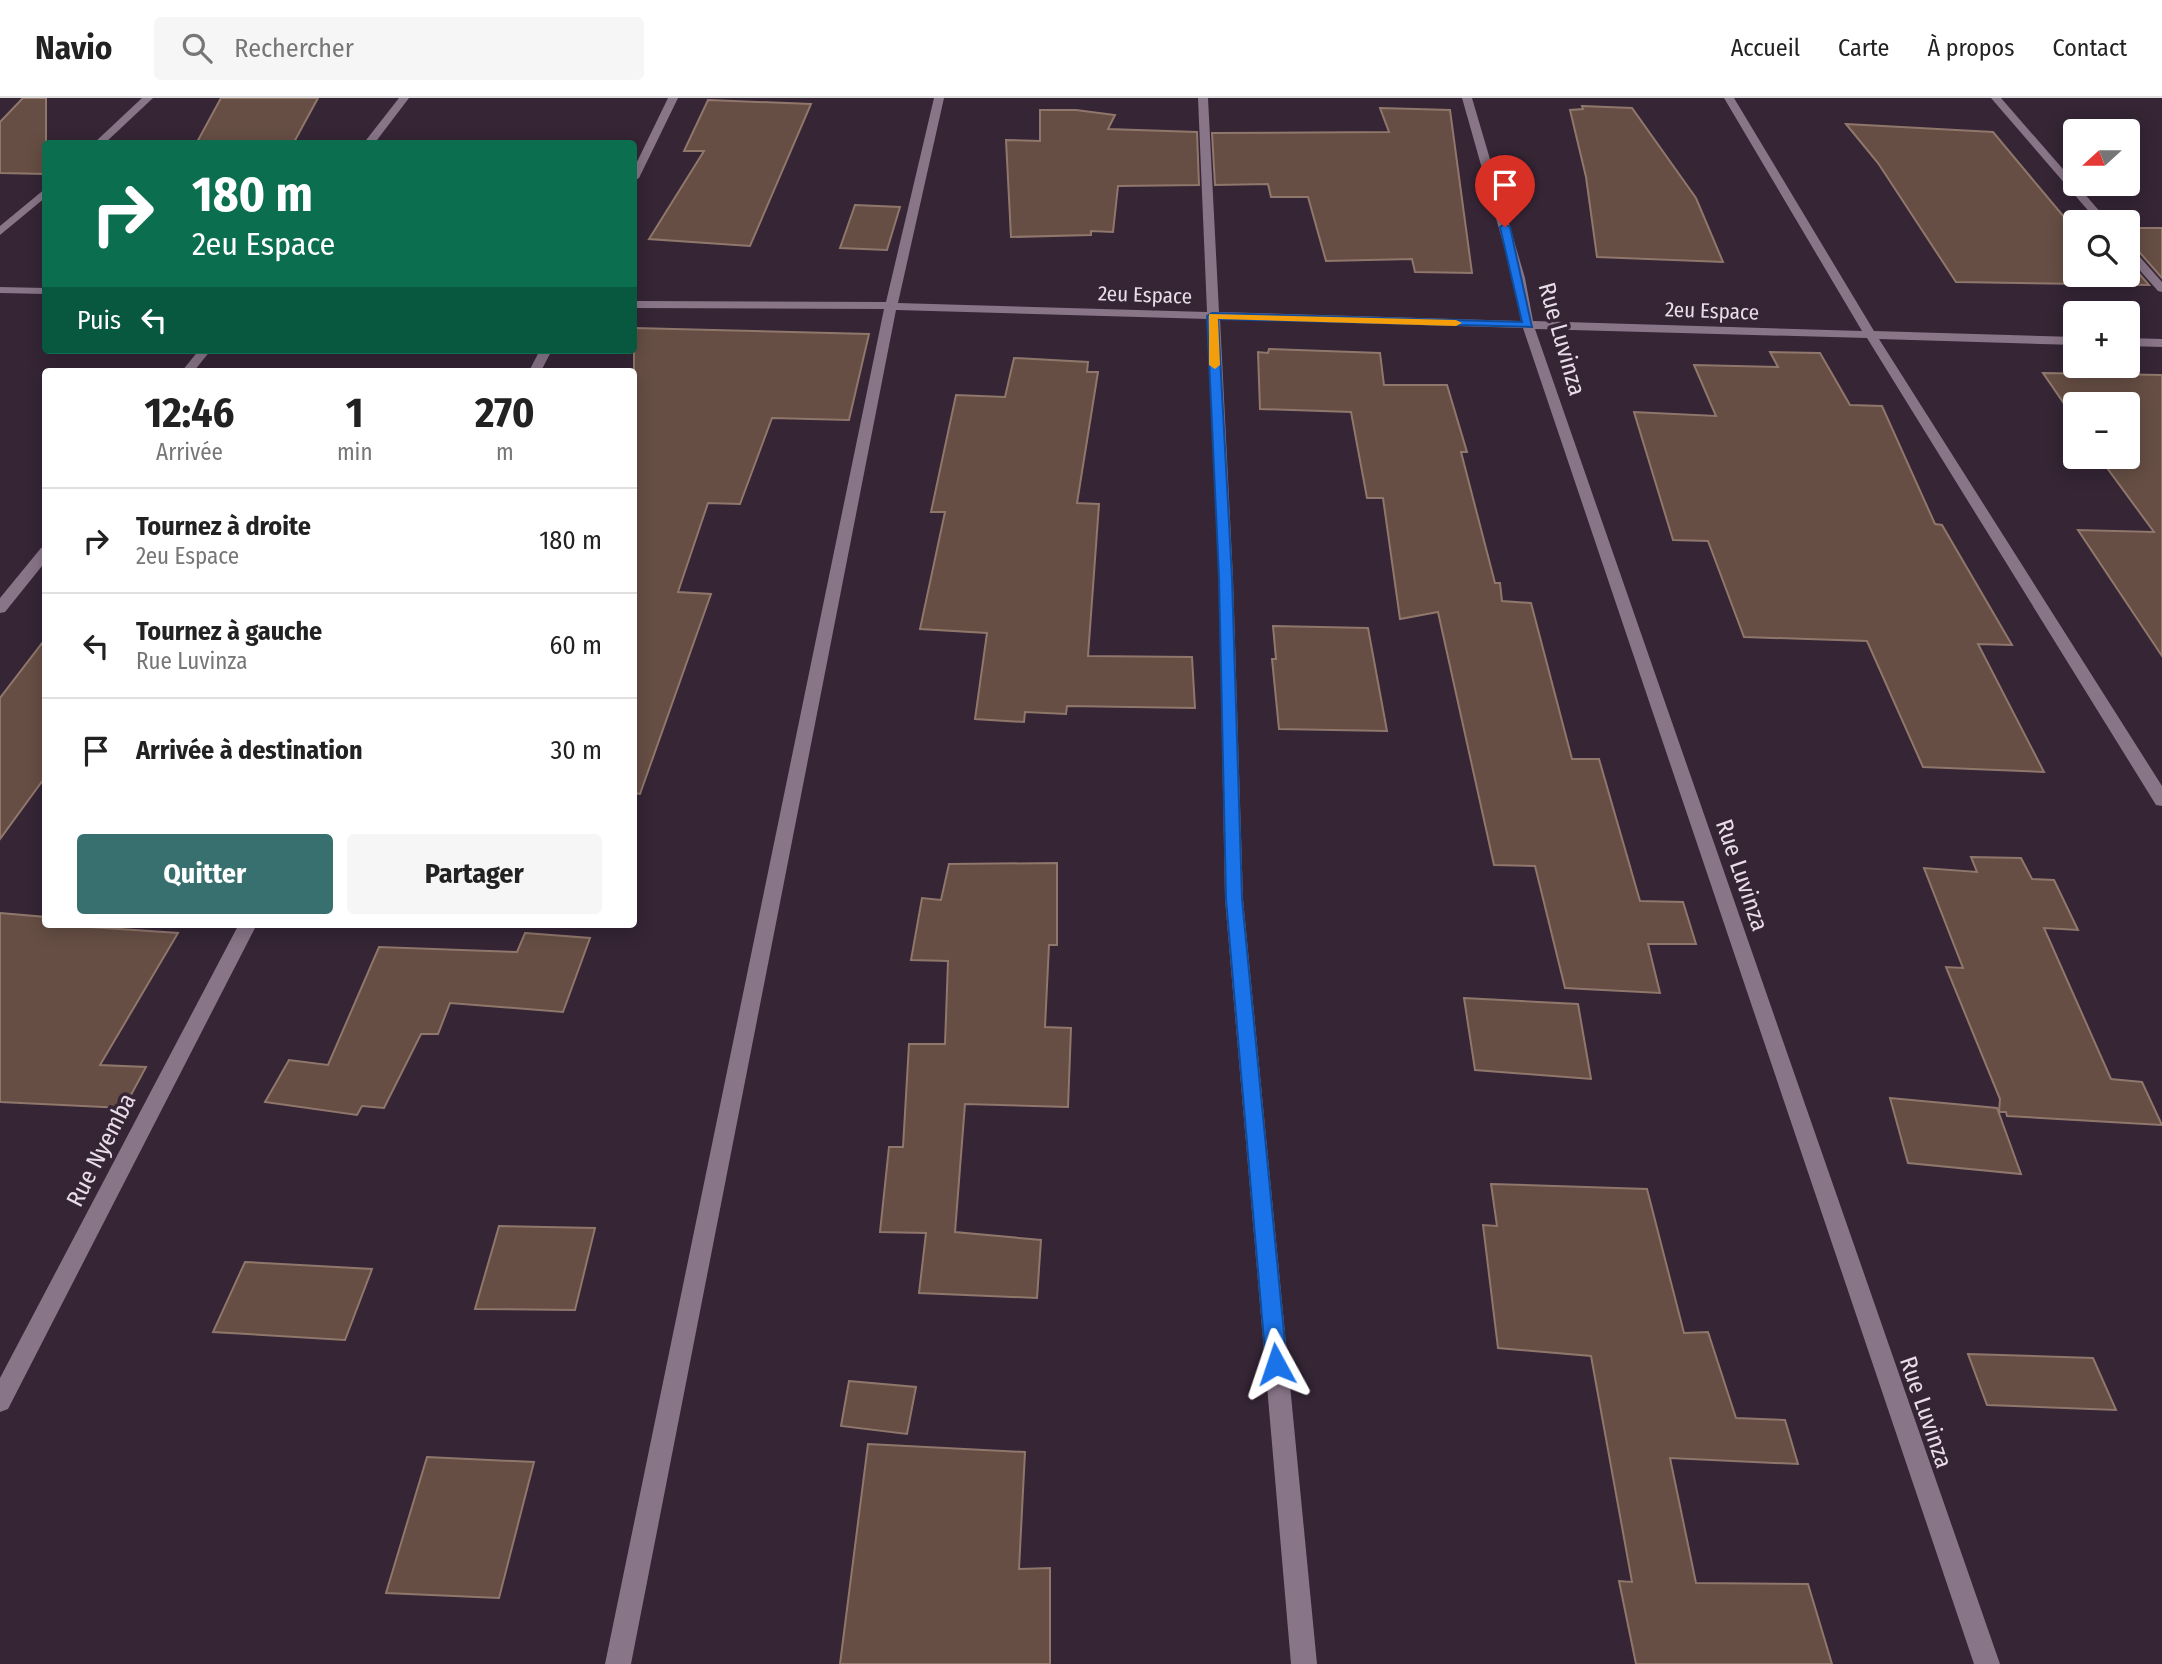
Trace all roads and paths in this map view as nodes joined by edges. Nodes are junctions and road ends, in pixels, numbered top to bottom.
1 (148, 98) edge
2 (404, 98) edge
3 (673, 98) edge
4 (939, 98) edge
5 (1202, 98) edge
6 (1467, 98) edge
7 (1729, 98) edge
8 (1996, 98) edge
9 (102, 140) edge
10 (371, 140) edge
11 (637, 172) edge
12 (42, 195) edge
13 (2094, 210) edge
14 (0, 232) edge
15 (2140, 264) edge
16 (2162, 289) edge
17 (0, 290) edge
18 (42, 291) edge
19 (637, 304) edge
20 (891, 306) junction
21 (1212, 316) junction
22 (1528, 325) junction
23 (1870, 334) junction
24 (2063, 341) edge
25 (2140, 342) edge
26 (2162, 343) edge
27 (202, 354) edge
28 (190, 368) edge
29 (42, 556) edge
30 (0, 608) edge
31 (2162, 800) edge
32 (246, 928) edge
33 (0, 1401) edge
34 (618, 1664) edge
35 (1304, 1664) edge
36 (1987, 1664) edge

1 - 9 street
2 - 10 street
3 - 11 street
4 - 20 street
5 - 21 street
6 - 22 street, Rue Luvinza
7 - 23 street
8 - 13 street
12 - 14 street
15 - 16 street
17 - 18 street
19 - 20 street, 2eu Espace
20 - 21 street, 2eu Espace
20 - 34 street
21 - 22 street, 2eu Espace
21 - 35 street
22 - 23 street, 2eu Espace
22 - 36 street, Rue Luvinza
23 - 24 street, 2eu Espace
23 - 31 street
25 - 26 street
27 - 28 street
29 - 30 street
32 - 33 street, Rue Nyemba

